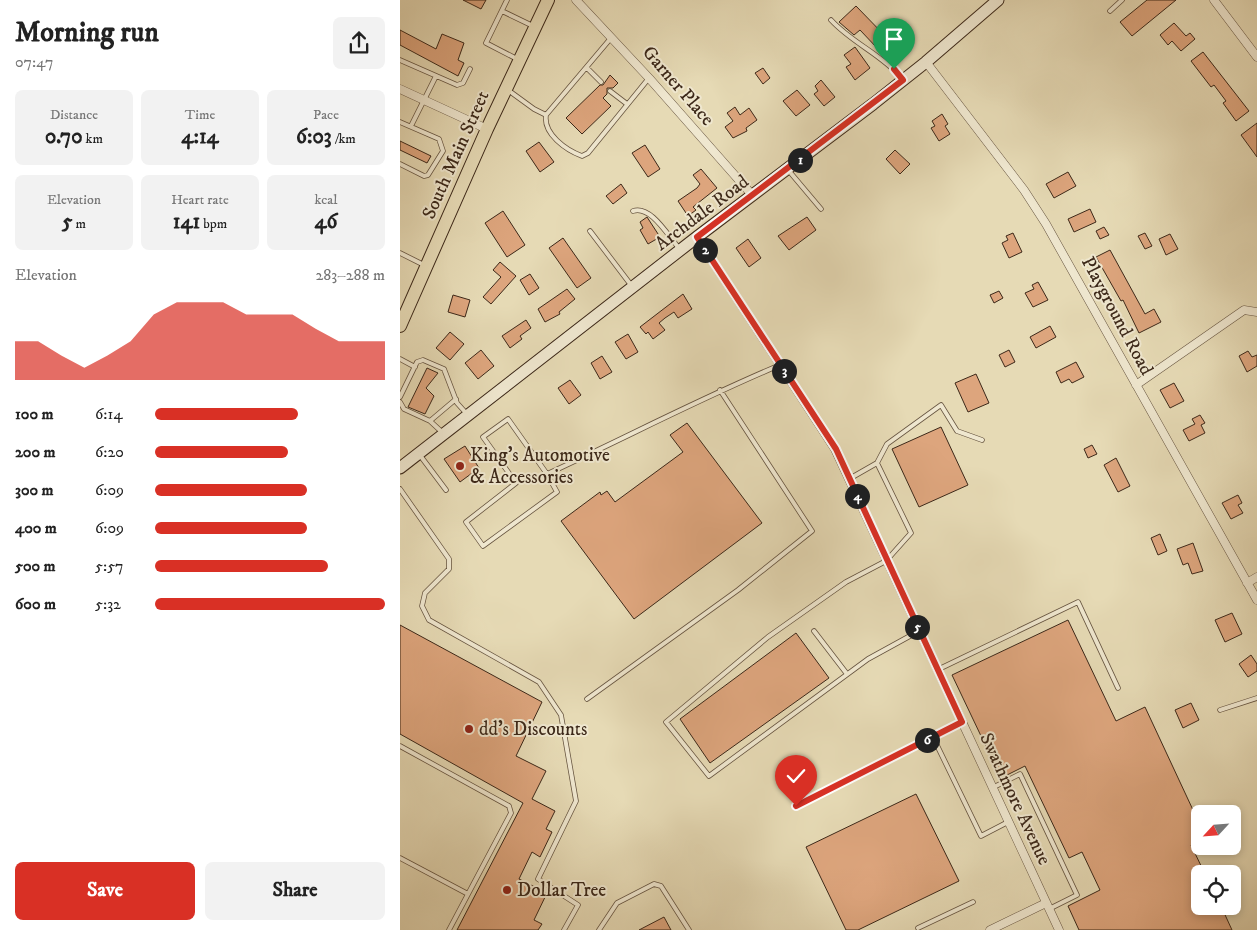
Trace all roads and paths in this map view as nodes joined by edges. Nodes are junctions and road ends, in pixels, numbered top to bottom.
1 (507, 0) edge
2 (548, 0) edge
3 (576, 0) edge
4 (998, 0) edge
5 (1122, 0) edge
6 (1214, 0) edge
7 (502, 11) junction
8 (1110, 11) dead end
9 (831, 20) dead end
10 (535, 27) junction
11 (612, 36) junction
12 (1257, 57) edge
13 (400, 60) edge
14 (519, 60) junction
15 (926, 62) junction
16 (587, 68) junction
17 (470, 69) dead end
18 (436, 76) junction
19 (650, 78) junction
20 (903, 80) junction
21 (601, 82) dead end
22 (506, 88) junction
23 (400, 89) edge
24 (610, 91) dead end
25 (424, 100) junction
26 (627, 104) junction
27 (546, 115) junction
28 (400, 122) edge
29 (411, 126) junction
30 (487, 129) junction
31 (400, 164) edge
32 (788, 169) junction
33 (752, 196) junction
34 (821, 209) dead end
35 (633, 211) dead end
36 (590, 232) dead end
37 (697, 237) junction
38 (680, 250) junction
39 (400, 253) edge
40 (426, 266) junction
41 (633, 287) junction
42 (1257, 312) edge
43 (400, 326) edge
44 (400, 359) edge
45 (780, 365) junction
46 (415, 367) junction
47 (1136, 385) junction
48 (720, 390) junction
49 (400, 397) edge
50 (456, 399) junction
51 (400, 402) edge
52 (468, 416) junction
53 (430, 421) junction
54 (444, 434) junction
55 (982, 440) dead end
56 (419, 454) junction
57 (877, 463) junction
58 (400, 468) edge
59 (547, 474) junction
60 (849, 479) junction
61 (400, 489) edge
62 (446, 490) dead end
63 (886, 561) junction
64 (1257, 577) edge
65 (1247, 583) junction
66 (1257, 600) edge
67 (814, 631) dead end
68 (919, 631) junction
69 (937, 670) junction
70 (847, 674) junction
71 (1118, 688) dead end
72 (587, 698) dead end
73 (1257, 698) edge
74 (1220, 710) dead end
75 (962, 722) junction
76 (933, 737) junction
77 (400, 746) edge
78 (992, 788) junction
79 (796, 806) dead end
80 (1008, 822) junction
81 (400, 858) edge
82 (468, 894) junction
83 (973, 902) dead end
84 (1047, 906) junction
85 (918, 929) edge
86 (449, 930) edge
87 (564, 930) edge
88 (599, 930) edge
89 (689, 930) edge
90 (913, 930) edge
91 (990, 930) edge
92 (1059, 930) edge

1 - 7 lane
2 - 10 main road, South Main Street
3 - 11 street, Garner Place
4 - 15 main road, Archdale Road
5 - 8 lane
6 - 12 street
7 - 10 lane
7 - 14 lane
9 - 20 lane
10 - 14 main road, South Main Street
11 - 16 lane
11 - 19 street, Garner Place
13 - 18 lane
14 - 22 main road, South Main Street
15 - 20 main road, Archdale Road
15 - 47 street, Playground Road
16 - 21 lane
16 - 27 lane
17 - 18 lane
18 - 25 lane
19 - 26 lane
19 - 33 street, Garner Place
20 - 32 main road, Archdale Road
22 - 27 lane
22 - 30 main road, South Main Street
23 - 25 street
24 - 26 lane
25 - 29 lane
25 - 30 street
26 - 27 lane
28 - 29 lane
29 - 31 lane
30 - 40 main road, South Main Street
32 - 33 main road, Archdale Road
32 - 34 lane
33 - 37 main road, Archdale Road
35 - 38 lane
36 - 41 lane
37 - 38 main road, Archdale Road
37 - 45 street, Swathmore Avenue
38 - 41 main road, Archdale Road
39 - 40 lane
40 - 43 main road, South Main Street
41 - 52 main road, Archdale Road
42 - 47 street
44 - 46 lane
45 - 48 lane
45 - 60 street, Swathmore Avenue
46 - 49 lane
46 - 50 lane
47 - 65 street, Playground Road
48 - 59 lane
48 - 72 lane
50 - 52 lane
50 - 53 lane
51 - 53 lane
52 - 54 main road, Archdale Road
53 - 54 lane
54 - 56 main road, Archdale Road
55 - 57 lane
56 - 58 main road, Archdale Road
56 - 62 lane
57 - 60 lane
57 - 63 lane
59 - 59 lane
60 - 63 street, Swathmore Avenue
61 - 87 lane
63 - 68 street, Swathmore Avenue
63 - 70 lane
64 - 65 street
65 - 66 street, Playground Road
67 - 70 lane
68 - 69 street, Swathmore Avenue
68 - 70 lane
69 - 71 lane
69 - 75 street, Swathmore Avenue
73 - 74 lane
75 - 76 lane
75 - 78 street, Swathmore Avenue
76 - 79 lane
76 - 80 lane
77 - 82 lane
78 - 80 street, Swathmore Avenue
78 - 84 lane
80 - 84 street, Swathmore Avenue
81 - 82 lane
82 - 86 lane
83 - 85 lane
84 - 91 street
84 - 92 street, Swathmore Avenue
85 - 90 lane
88 - 89 lane

